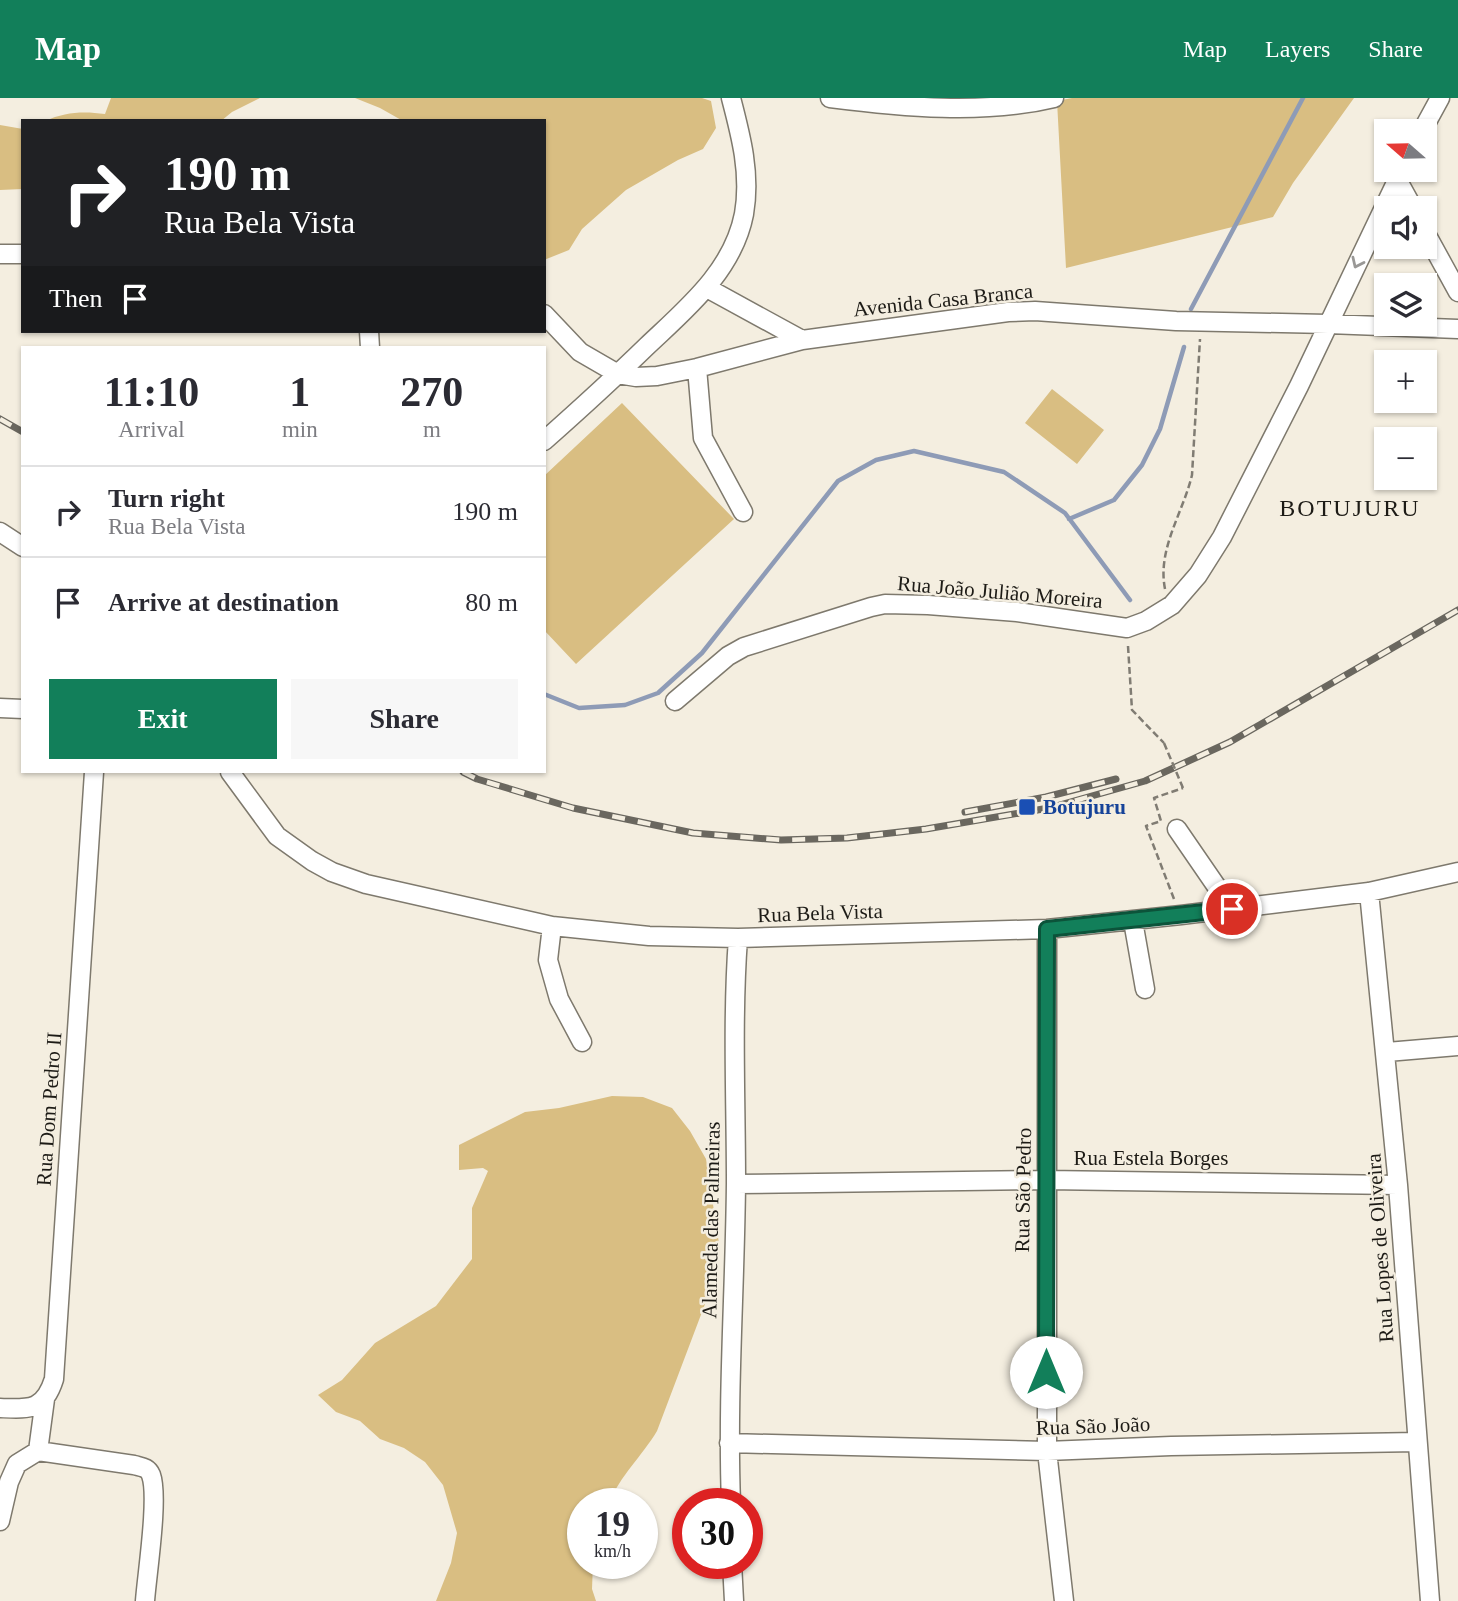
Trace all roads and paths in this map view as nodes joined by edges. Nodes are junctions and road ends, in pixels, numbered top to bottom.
1 (731, 98) edge
2 (830, 98) edge
3 (1054, 98) edge
4 (1440, 98) edge
5 (1429, 119) edge
6 (1395, 182) edge
7 (0, 254) edge
8 (21, 254) edge
9 (1437, 254) edge
10 (707, 288) junction
11 (1458, 292) edge
12 (546, 316) edge
13 (1201, 321) junction
14 (1328, 324) junction
15 (1458, 330) edge
16 (802, 340) junction
17 (697, 368) junction
18 (618, 374) junction
19 (546, 439) edge
20 (743, 512) dead end
21 (0, 532) edge
22 (21, 546) edge
23 (1172, 605) junction
24 (1127, 628) junction
25 (675, 701) dead end
26 (94, 773) edge
27 (231, 773) edge
28 (1177, 829) dead end
29 (1458, 872) edge
30 (1369, 892) junction
31 (1232, 909) junction
32 (1181, 915) junction
33 (1133, 921) junction
34 (552, 926) junction
35 (1047, 929) junction
36 (738, 938) junction
37 (1145, 989) dead end
38 (582, 1042) dead end
39 (1458, 1046) edge
40 (1387, 1052) junction
41 (1047, 1180) junction
42 (736, 1184) junction
43 (1398, 1185) junction
44 (45, 1399) junction
45 (0, 1408) edge
46 (1417, 1442) junction
47 (729, 1443) junction
48 (38, 1451) junction
49 (1047, 1451) junction
50 (730, 1488) edge
51 (0, 1521) edge
52 (733, 1579) edge
53 (145, 1601) edge
54 (734, 1601) edge
55 (1064, 1601) edge
56 (1430, 1601) edge

1 - 10 street
2 - 3 street
4 - 5 street
6 -> 14 street, Rua João Julião Moreira
7 - 8 street
9 - 11 street
10 - 16 street
10 - 18 street
12 - 18 street, Avenida Casa Branca
13 - 14 street, Avenida Casa Branca
13 - 16 street, Avenida Casa Branca
13 - 23 path
14 - 15 street, Avenida Casa Branca
14 - 23 street, Rua João Julião Moreira
16 - 17 street, Avenida Casa Branca
17 - 18 street, Avenida Casa Branca
17 - 20 street
18 - 19 street
21 - 22 street
23 - 24 street, Rua João Julião Moreira
24 - 25 street, Rua João Julião Moreira
24 - 32 path, bridge
26 - 44 street, Rua Dom Pedro II
27 - 34 street, Rua Bela Vista
28 - 31 street
29 - 30 street, Rua Bela Vista
30 - 31 street, Rua Bela Vista
30 - 40 street, Rua Lopes de Oliveira
31 - 32 street, Rua Bela Vista
32 - 33 street, Rua Bela Vista
33 - 35 street, Rua Bela Vista
33 - 37 street
34 - 36 street, Rua Bela Vista
34 - 38 street
35 - 36 street, Rua Bela Vista
35 - 41 street, Rua São Pedro
36 - 42 street, Alameda das Palmeiras
39 - 40 street
40 - 43 street, Rua Lopes de Oliveira
41 - 42 street, Rua Estela Borges
41 - 43 street, Rua Estela Borges
41 - 49 street, Rua São Pedro
42 - 47 street, Alameda das Palmeiras
43 - 46 street, Rua Lopes de Oliveira
44 - 45 street
44 - 48 street
46 - 49 street, Rua São João
46 - 56 street, Rua Lopes de Oliveira
47 - 49 street, Rua São João
47 - 50 street, Alameda das Palmeiras
48 - 51 street
48 - 53 street
49 - 55 street, Rua São Pedro
52 - 54 street

